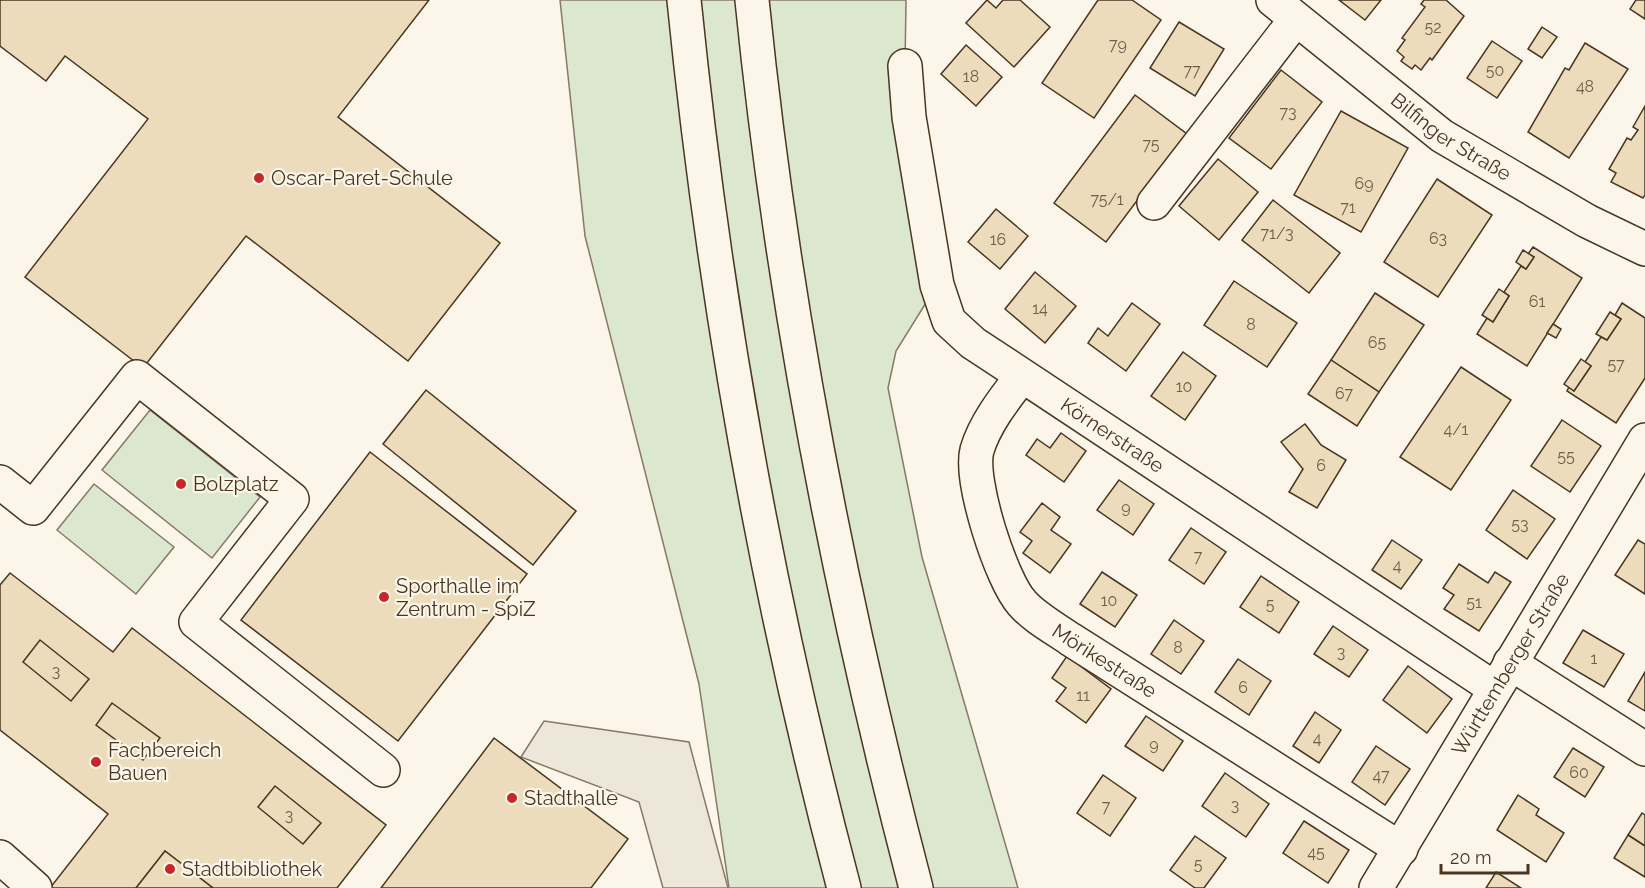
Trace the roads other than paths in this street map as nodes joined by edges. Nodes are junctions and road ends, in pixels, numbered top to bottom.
1 (684, 0) edge
2 (752, 0) edge
3 (1285, 10) edge
4 (905, 66) dead end
5 (1154, 203) dead end
6 (1645, 249) edge
7 (1023, 376) junction
8 (1645, 440) edge
9 (0, 482) edge
10 (1502, 676) junction
11 (1645, 749) edge
12 (383, 770) dead end
13 (1401, 849) junction
14 (0, 857) edge
15 (34, 888) edge
16 (843, 888) edge
17 (916, 888) edge
18 (1376, 888) edge

1 - 16 main road
2 - 17 main road
3 - 5 main road
3 - 6 main road, Bilfinger Straße
4 - 7 main road, Körnerstraße
7 - 10 main road, Körnerstraße
7 - 13 main road, Mörikestraße
8 - 10 main road, Württemberger Straße
9 - 12 main road
10 - 11 main road, Körnerstraße
10 - 13 main road, Württemberger Straße
13 - 18 main road, Württemberger Straße
14 - 15 main road

